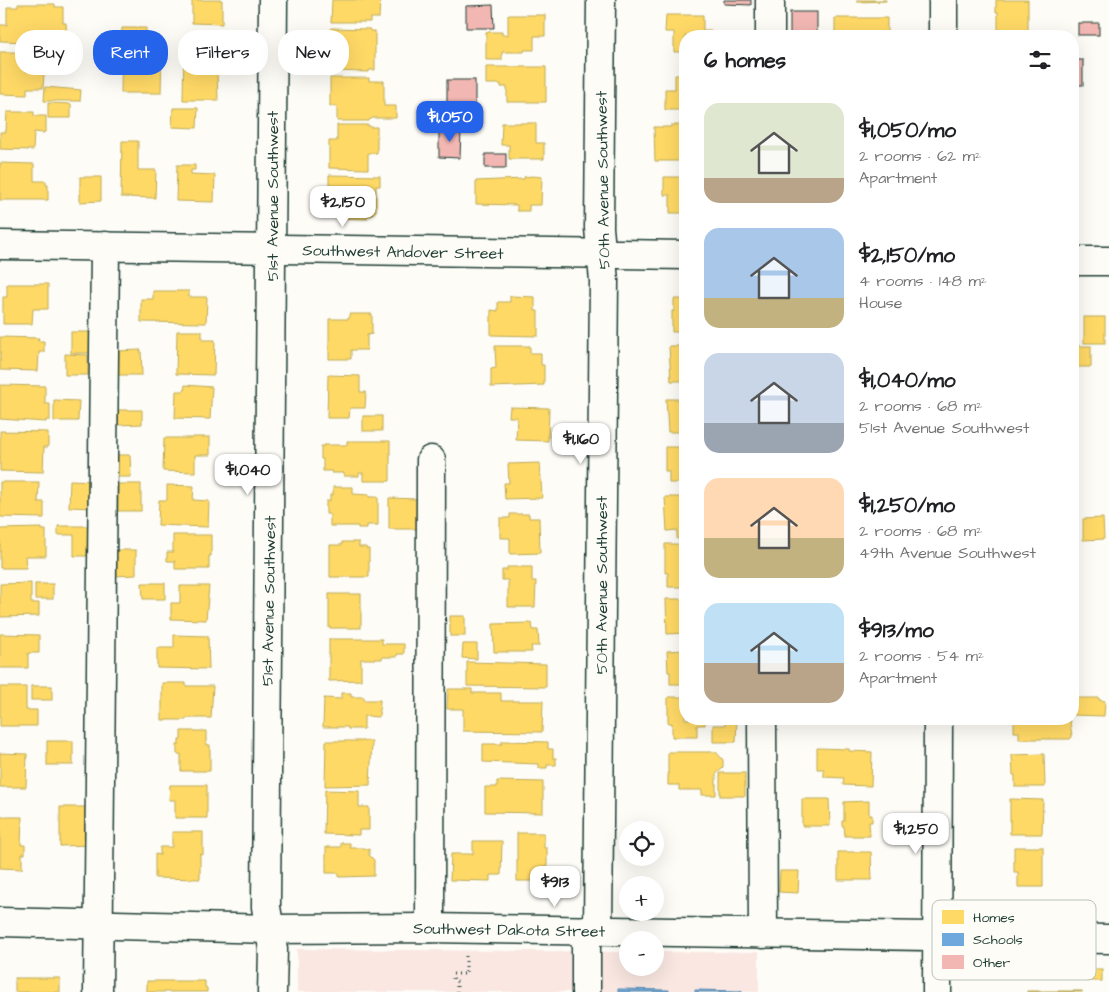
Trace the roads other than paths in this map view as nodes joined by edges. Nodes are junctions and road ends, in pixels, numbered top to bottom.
1 (274, 0) edge
2 (601, 0) edge
3 (770, 0) edge
4 (943, 0) edge
5 (770, 30) edge
6 (943, 30) edge
7 (0, 245) edge
8 (105, 246) junction
9 (271, 248) junction
10 (602, 255) junction
11 (679, 255) edge
12 (1079, 261) edge
13 (1109, 261) edge
14 (431, 460) dead end
15 (762, 725) edge
16 (938, 725) edge
17 (937, 900) edge
18 (0, 922) edge
19 (98, 924) junction
20 (430, 928) junction
21 (269, 929) junction
22 (592, 930) junction
23 (763, 934) junction
24 (932, 936) edge
25 (1096, 939) edge
26 (1109, 939) edge
27 (98, 992) edge
28 (272, 992) edge
29 (586, 992) edge

1 - 9 street, 51st Avenue Southwest
2 - 10 street, 50th Avenue Southwest
3 - 5 street
4 - 6 street
7 - 8 street, Southwest Andover Street
8 - 9 street, Southwest Andover Street
8 - 19 street
9 - 10 street, Southwest Andover Street
9 - 21 street, 51st Avenue Southwest
10 - 11 street, Southwest Andover Street
10 - 22 street, 50th Avenue Southwest
12 - 13 street
14 - 20 street
15 - 23 street
16 - 17 street
18 - 19 street, Southwest Dakota Street
19 - 21 street, Southwest Dakota Street
19 - 27 street
20 - 21 street, Southwest Dakota Street
20 - 22 street, Southwest Dakota Street
21 - 28 street, 51st Avenue Southwest
22 - 23 street, Southwest Dakota Street
22 - 29 street, 50th Avenue Southwest
23 - 24 street, Southwest Dakota Street
25 - 26 street, Southwest Dakota Street

